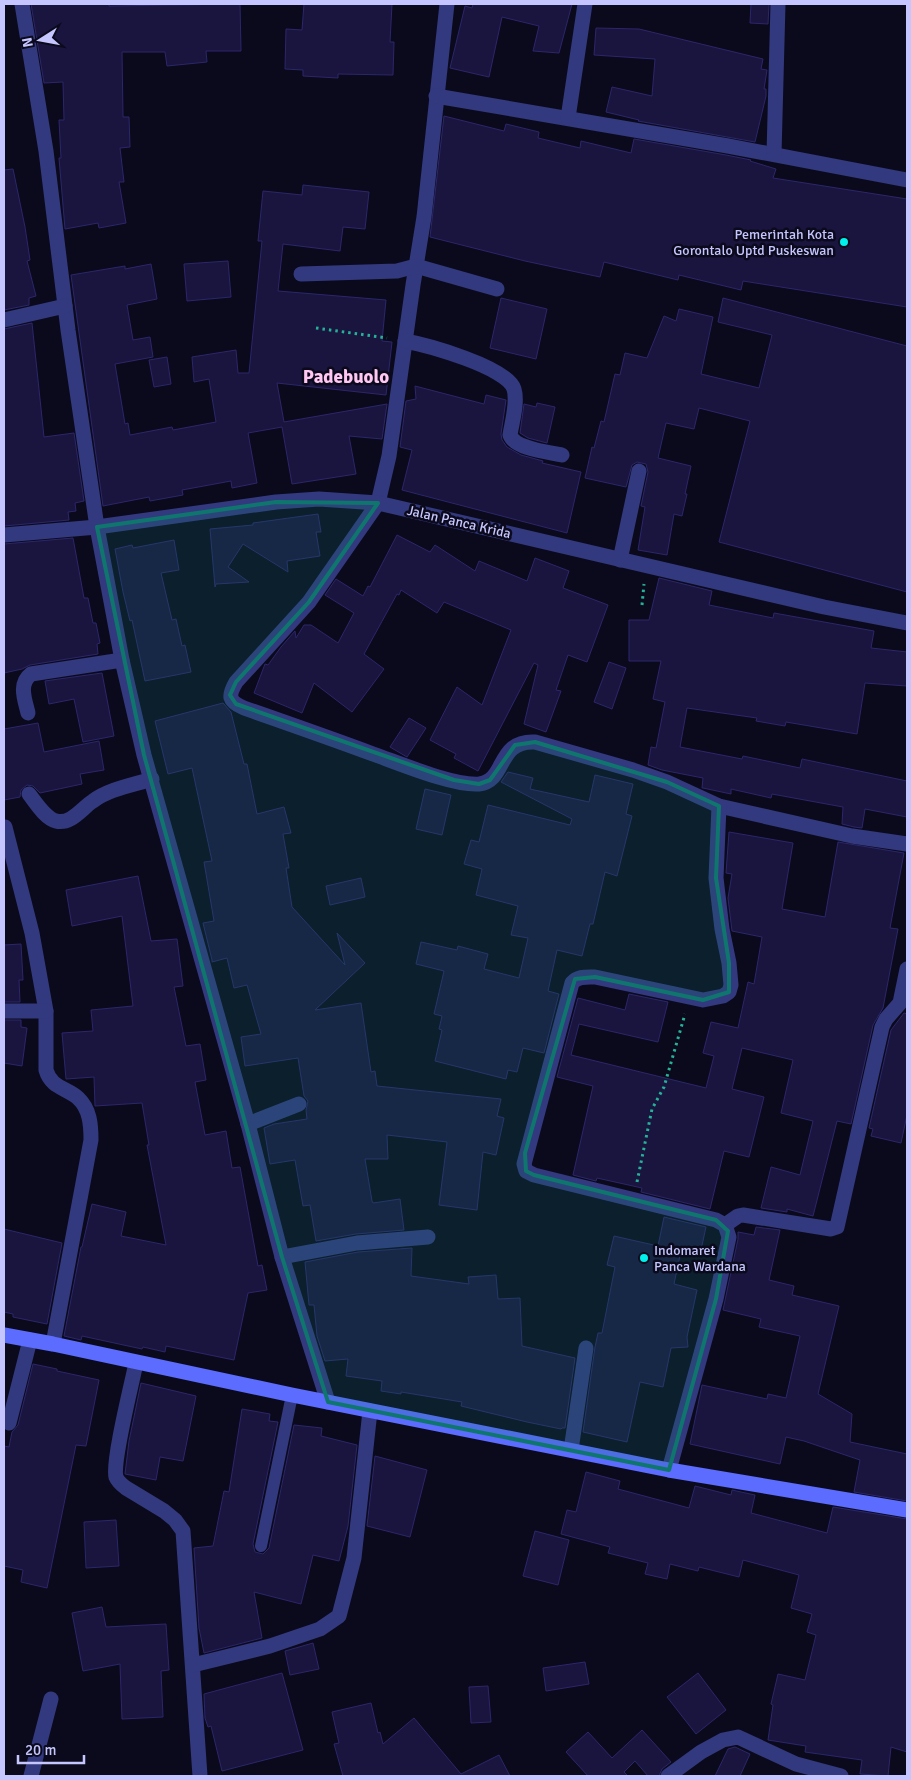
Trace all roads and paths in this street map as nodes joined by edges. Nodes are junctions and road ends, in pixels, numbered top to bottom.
1 (22, 4) edge
2 (447, 4) edge
3 (585, 4) edge
4 (778, 4) edge
5 (436, 96) junction
6 (568, 118) junction
7 (774, 154) junction
8 (907, 180) edge
9 (416, 266) junction
10 (301, 274) dead end
11 (497, 289) dead end
12 (65, 306) junction
13 (4, 320) edge
14 (316, 328) dead end
15 (405, 341) junction
16 (562, 455) dead end
17 (639, 471) dead end
18 (378, 503) junction
19 (97, 527) junction
20 (4, 534) edge
21 (620, 560) junction
22 (907, 623) edge
23 (122, 660) junction
24 (28, 713) dead end
25 (152, 779) junction
26 (29, 794) dead end
27 (719, 806) junction
28 (5, 827) edge
29 (907, 844) edge
30 (907, 969) edge
31 (689, 998) junction
32 (4, 1011) edge
33 (46, 1012) junction
34 (299, 1104) dead end
35 (248, 1124) junction
36 (633, 1200) junction
37 (725, 1225) junction
38 (428, 1236) dead end
39 (282, 1257) junction
40 (4, 1335) edge
41 (30, 1340) junction
42 (53, 1344) junction
43 (586, 1348) dead end
44 (136, 1363) junction
45 (292, 1395) junction
46 (328, 1402) junction
47 (370, 1411) junction
48 (9, 1423) dead end
49 (571, 1450) junction
50 (669, 1470) junction
51 (907, 1510) edge
52 (262, 1546) dead end
53 (193, 1665) junction
54 (51, 1698) dead end
55 (31, 1776) edge
56 (200, 1776) edge
57 (668, 1776) edge
58 (841, 1776) edge

1 - 12 street
2 - 5 street
3 - 6 street
4 - 7 street
5 - 6 street
5 - 9 street
6 - 7 street
7 - 8 street
9 - 10 street
9 - 11 street
9 - 15 street
12 - 13 street
12 - 19 street
14 - 15 path
15 - 16 street
15 - 18 street
17 - 21 street
18 - 19 street, Jalan Panca Krida
18 - 21 street, Jalan Panca Krida
18 - 27 street
19 - 20 street, Jalan Panca Krida
19 - 23 street
21 - 22 street, Jalan Panca Krida
23 - 24 street
23 - 25 street
25 - 26 street
25 - 35 street
27 - 29 street
27 - 31 street
28 - 33 street
30 - 37 street
31 - 36 path
31 - 36 street
32 - 33 street
33 - 42 street
34 - 35 street
35 - 39 street
36 - 37 street
37 - 50 street
38 - 39 street
39 - 46 street
40 - 41 street
41 - 42 street
41 - 48 street
42 - 44 street
43 - 49 street
44 - 45 street
44 - 53 street
45 - 46 street
45 - 52 lane
46 - 47 street
47 - 49 street
47 - 53 street
49 - 50 street
50 - 51 street
53 - 56 street
54 - 55 street
57 - 58 street

